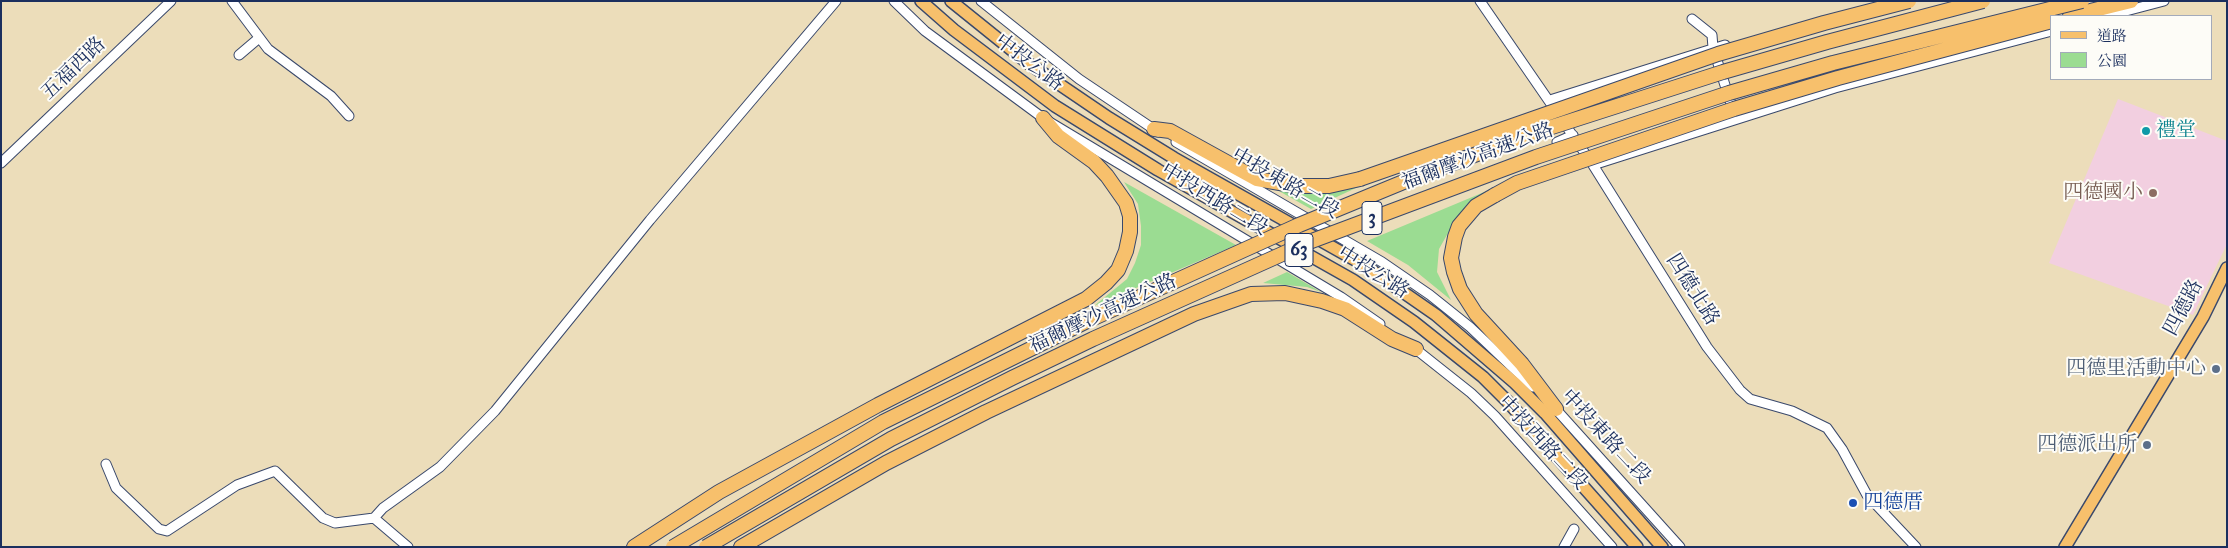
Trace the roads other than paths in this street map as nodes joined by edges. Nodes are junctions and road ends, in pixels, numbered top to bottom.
1 (170, 1) edge
2 (232, 1) edge
3 (836, 1) edge
4 (894, 1) edge
5 (908, 1) edge
6 (921, 1) edge
7 (951, 1) edge
8 (981, 1) edge
9 (1480, 1) edge
10 (1892, 1) edge
11 (1909, 1) edge
12 (1984, 1) edge
13 (2082, 1) edge
14 (2130, 1) edge
15 (2164, 1) edge
16 (908, 14) junction
17 (2074, 15) edge
18 (2111, 15) edge
19 (1692, 19) dead end
20 (2050, 22) edge
21 (2050, 32) edge
22 (259, 38) junction
23 (1713, 48) junction
24 (239, 55) dead end
25 (1550, 100) junction
26 (349, 116) dead end
27 (1043, 118) junction
28 (1736, 120) junction
29 (1154, 129) junction
30 (1573, 135) junction
31 (1557, 142) dead end
32 (1, 163) edge
33 (1593, 166) junction
34 (2227, 268) edge
35 (1416, 349) junction
36 (1556, 409) junction
37 (106, 464) dead end
38 (374, 518) junction
39 (1574, 529) dead end
40 (1672, 536) junction
41 (1612, 546) edge
42 (408, 547) edge
43 (634, 547) edge
44 (673, 547) edge
45 (706, 547) edge
46 (741, 547) edge
47 (1564, 547) edge
48 (1637, 547) edge
49 (1662, 547) edge
50 (1669, 547) edge
51 (1680, 547) edge
52 (1916, 547) edge
53 (2065, 547) edge

1 - 32 street, 五福西路
2 - 22 street
3 - 38 street
4 - 16 street, 中投西路二段
5 - 16 street
6 - 48 main road, 中投公路 / 63, bridge
7 - 49 main road, 中投公路 / 63, bridge
8 - 29 street, 中投東路二段
9 - 25 street, 四德北路
10 - 23 street
11 - 29 highway, bridge
12 - 44 highway, 福爾摩沙高速公路 / 3, bridge
13 - 45 highway, 福爾摩沙高速公路 / 3, bridge
14 - 17 highway
15 - 18 street
16 - 27 street, 中投西路二段
19 - 23 street
20 - 36 highway, bridge
21 - 28 street
22 - 24 street
22 - 26 street
23 - 25 street
23 - 28 street
25 - 30 street, 四德北路
27 - 35 street, 中投西路二段
27 - 43 highway
28 - 33 street
29 - 36 street, 中投東路二段
30 - 31 street
30 - 33 street, 四德北路
33 - 52 street, 四德北路
34 - 53 main road, 四德路
35 - 41 street, 中投西路二段
35 - 46 highway
36 - 40 street, 中投東路二段
37 - 38 street
38 - 42 street
39 - 47 street
40 - 50 street
40 - 51 street, 中投東路二段

